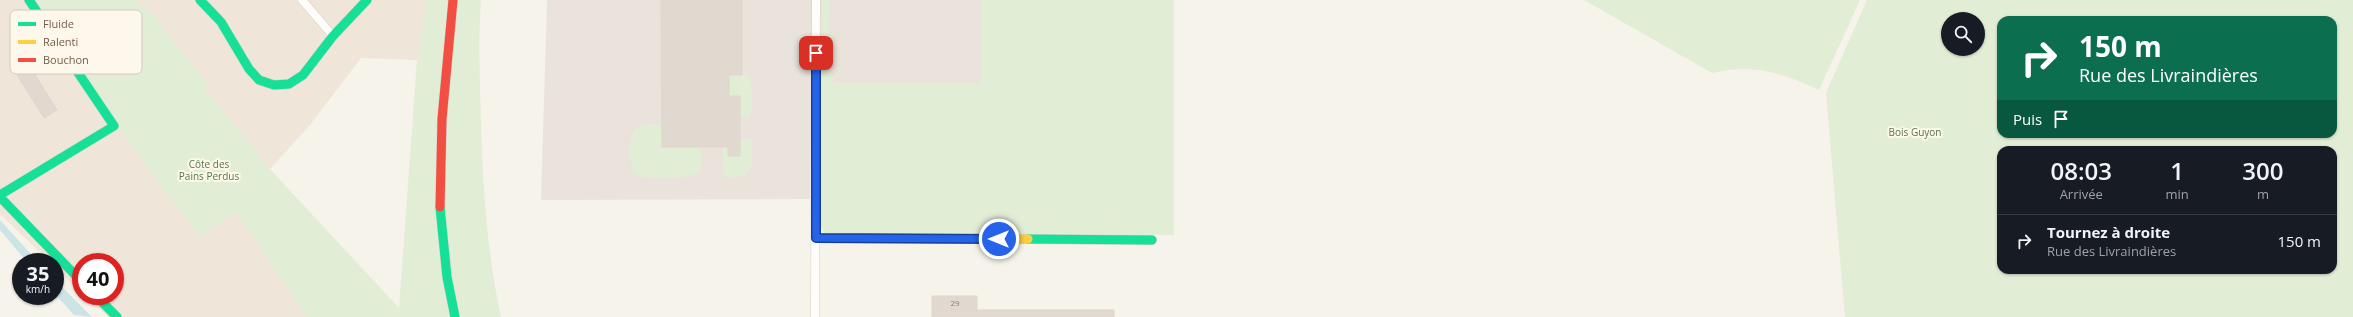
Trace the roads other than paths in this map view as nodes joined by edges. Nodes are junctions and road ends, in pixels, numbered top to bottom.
1 (29, 0) edge
2 (200, 0) edge
3 (302, 0) edge
4 (368, 0) edge
5 (453, 0) edge
6 (816, 0) edge
7 (36, 10) edge
8 (333, 36) junction
9 (79, 74) edge
10 (0, 196) edge
11 (816, 238) junction
12 (1152, 240) dead end
13 (72, 272) edge
14 (105, 305) edge
15 (117, 317) edge
16 (455, 317) edge
17 (815, 317) edge

1 - 7 street
2 - 8 street
3 - 8 street
4 - 8 street
5 - 16 street
6 - 11 street
9 - 10 street
10 - 13 street
11 - 12 street
11 - 17 street
14 - 15 street

